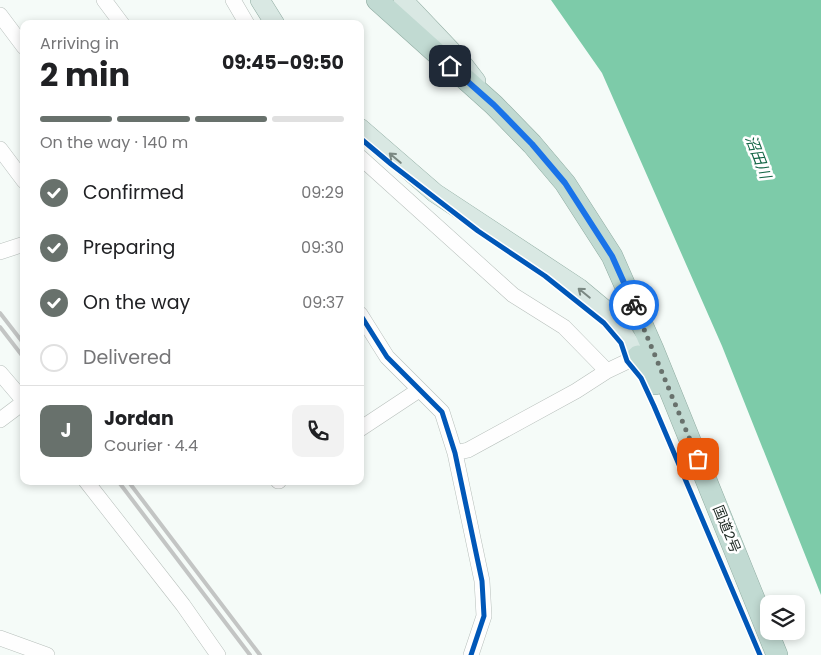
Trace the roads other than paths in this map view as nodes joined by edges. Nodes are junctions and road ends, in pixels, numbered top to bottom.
1 (104, 0) edge
2 (233, 0) edge
3 (260, 0) edge
4 (377, 0) edge
5 (403, 0) edge
6 (0, 15) edge
7 (119, 20) edge
8 (245, 20) edge
9 (272, 20) edge
10 (20, 42) edge
11 (494, 105) junction
12 (364, 131) edge
13 (0, 149) edge
14 (364, 161) edge
15 (20, 176) edge
16 (20, 245) edge
17 (0, 252) edge
18 (364, 320) edge
19 (646, 352) junction
20 (607, 371) junction
21 (0, 373) edge
22 (419, 390) junction
23 (20, 396) edge
24 (20, 404) edge
25 (0, 420) edge
26 (364, 426) edge
27 (455, 453) junction
28 (89, 485) edge
29 (0, 638) edge
30 (46, 655) edge
31 (218, 655) edge
32 (471, 655) edge
33 (777, 655) edge

1 - 7 street
2 - 8 street
3 - 9 main road
4 - 11 highway
5 - 11 main road
6 - 10 street
11 - 19 highway
19 -> 12 main road
13 - 15 street
14 - 20 street
16 - 17 street
18 - 22 street
19 - 20 street
19 - 33 highway, 国道2号
20 - 27 street
21 - 23 street
22 - 26 street
22 - 27 street
24 - 25 street
27 - 32 street
28 - 31 street
29 - 30 street

